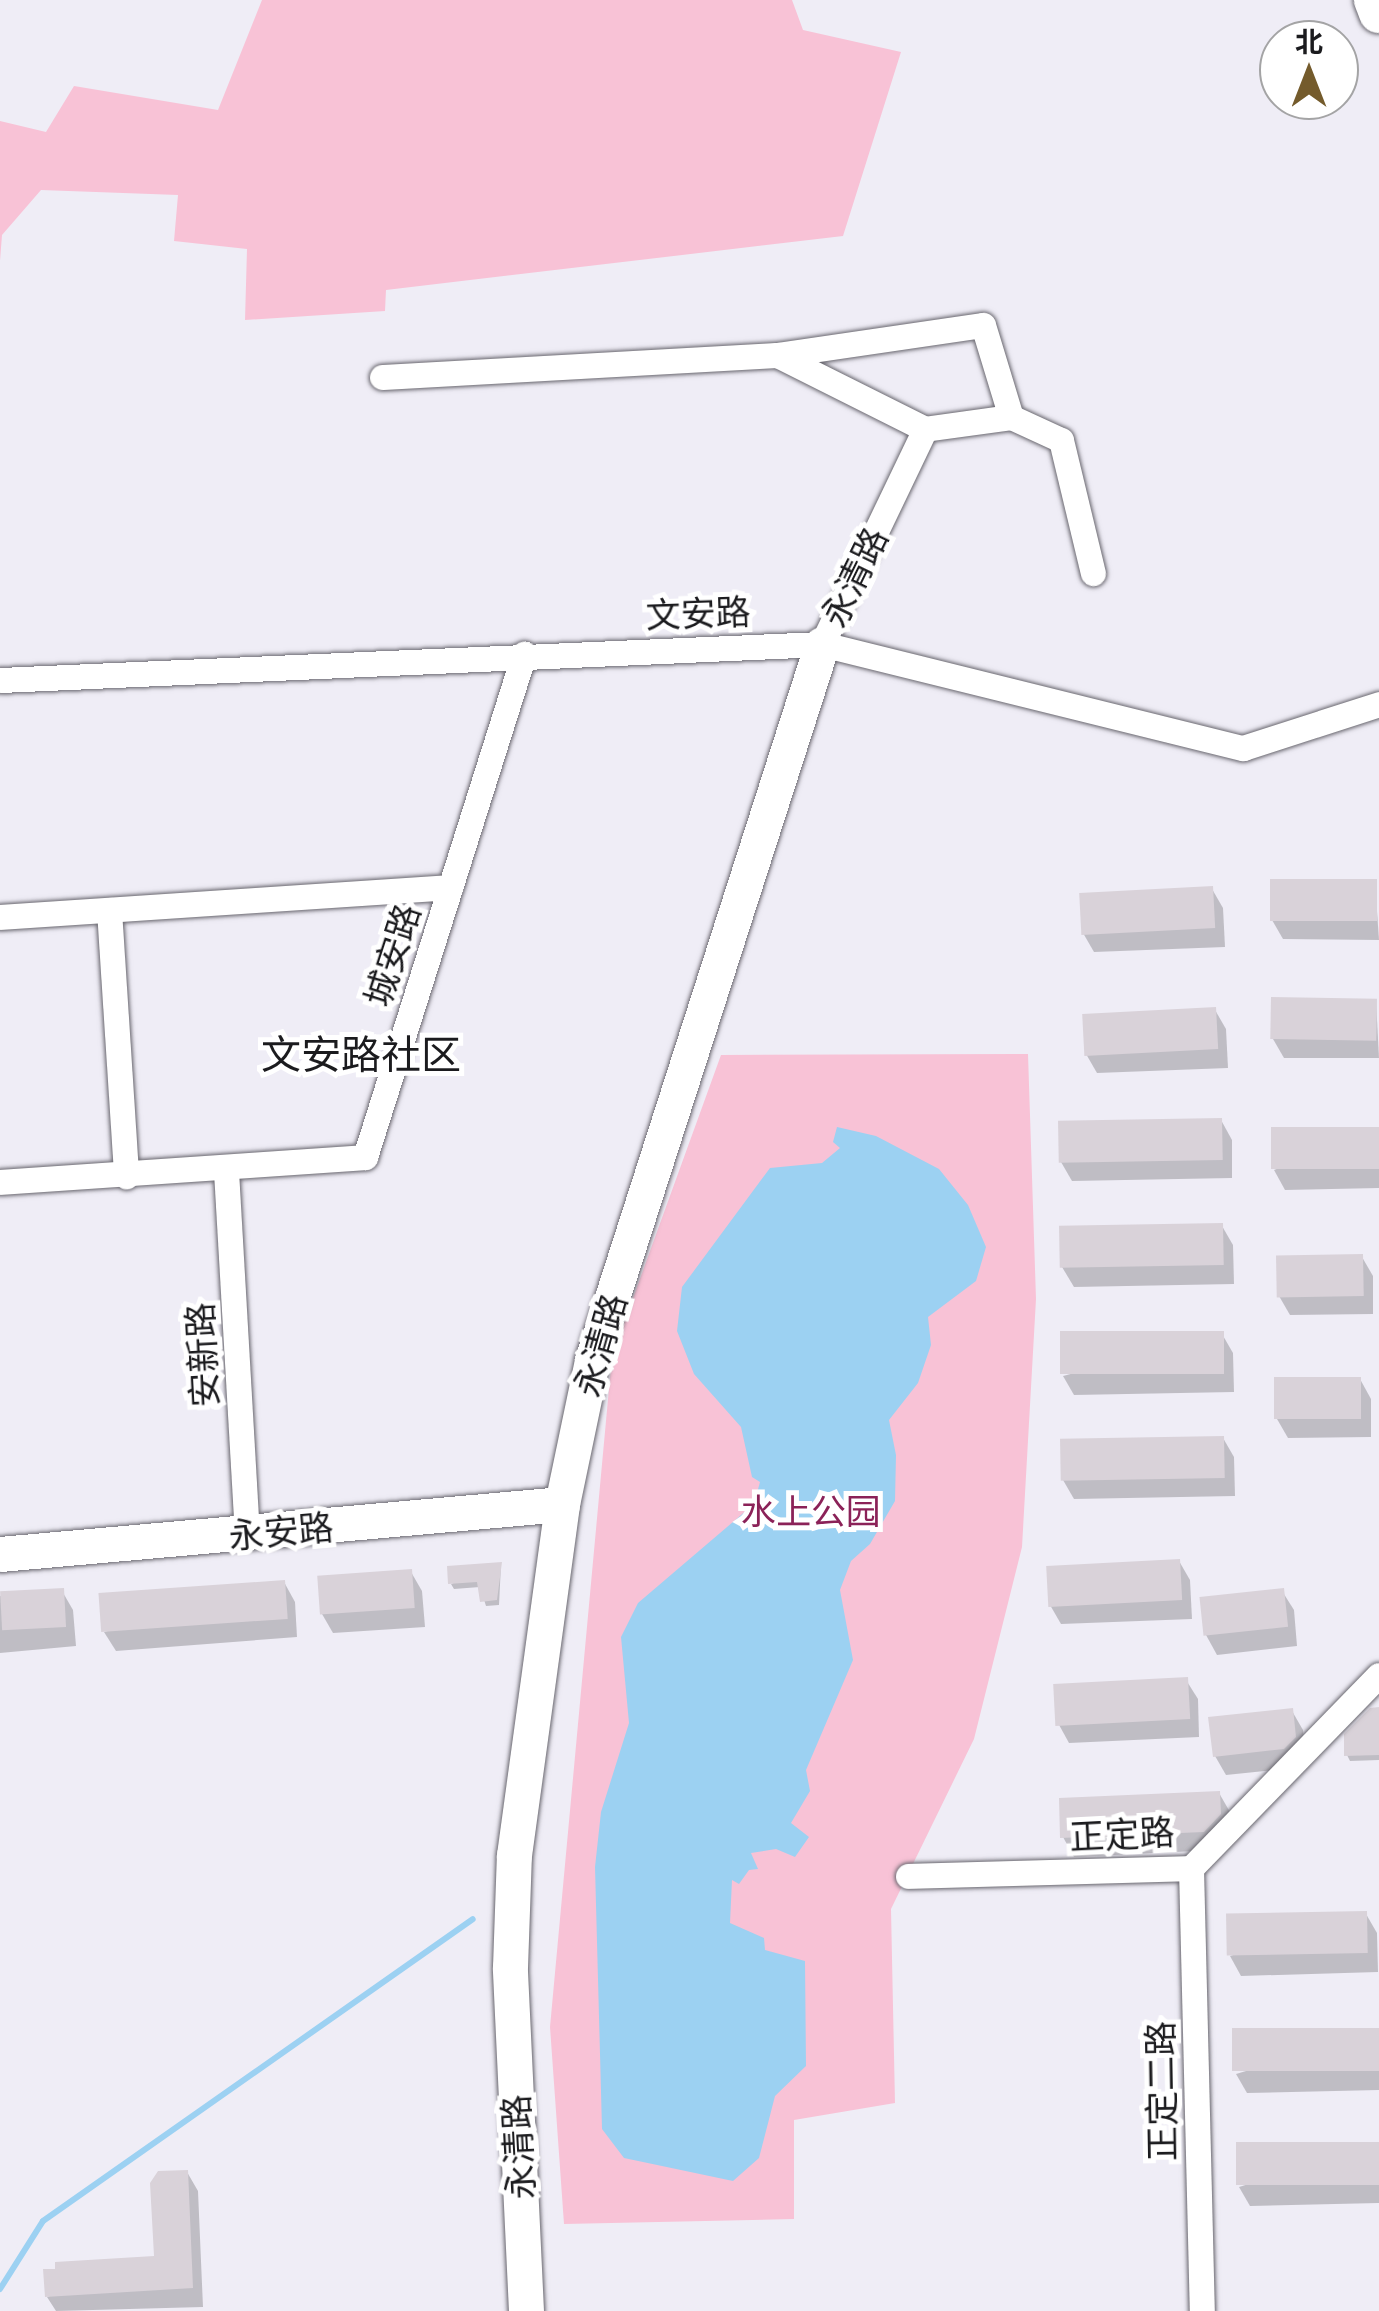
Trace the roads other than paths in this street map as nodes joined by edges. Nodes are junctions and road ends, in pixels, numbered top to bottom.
1 (1374, 0) edge
2 (1379, 13) edge
3 (777, 355) junction
4 (382, 377) dead end
5 (1012, 417) junction
6 (925, 429) junction
7 (1094, 573) dead end
8 (822, 644) junction
9 (524, 654) junction
10 (0, 680) edge
11 (1379, 704) edge
12 (450, 887) junction
13 (109, 910) junction
14 (0, 917) edge
15 (226, 1171) junction
16 (126, 1176) junction
17 (0, 1182) edge
18 (562, 1504) junction
19 (247, 1534) junction
20 (0, 1554) edge
21 (1379, 1674) edge
22 (1191, 1868) junction
23 (908, 1876) dead end
24 (526, 2311) edge
25 (1202, 2311) edge

1 - 2 main road
3 - 4 street
3 - 5 street
3 - 6 street
5 - 6 street
5 - 7 street
6 - 8 street, 永清路
8 - 9 street, 文安路
8 - 11 street, 文安路
8 - 18 street, 永清路
9 - 10 street, 文安路
9 - 12 street, 城安路
12 - 13 street
12 - 15 street, 城安路
13 - 14 street
13 - 16 street
15 - 16 street, 城安路
15 - 19 street, 安新路
16 - 17 street, 城安路
18 - 19 street, 永安路
18 - 24 street, 永清路
19 - 20 street, 永安路
21 - 22 street, 正定路
22 - 23 street, 正定路
22 - 25 street, 正定二路

